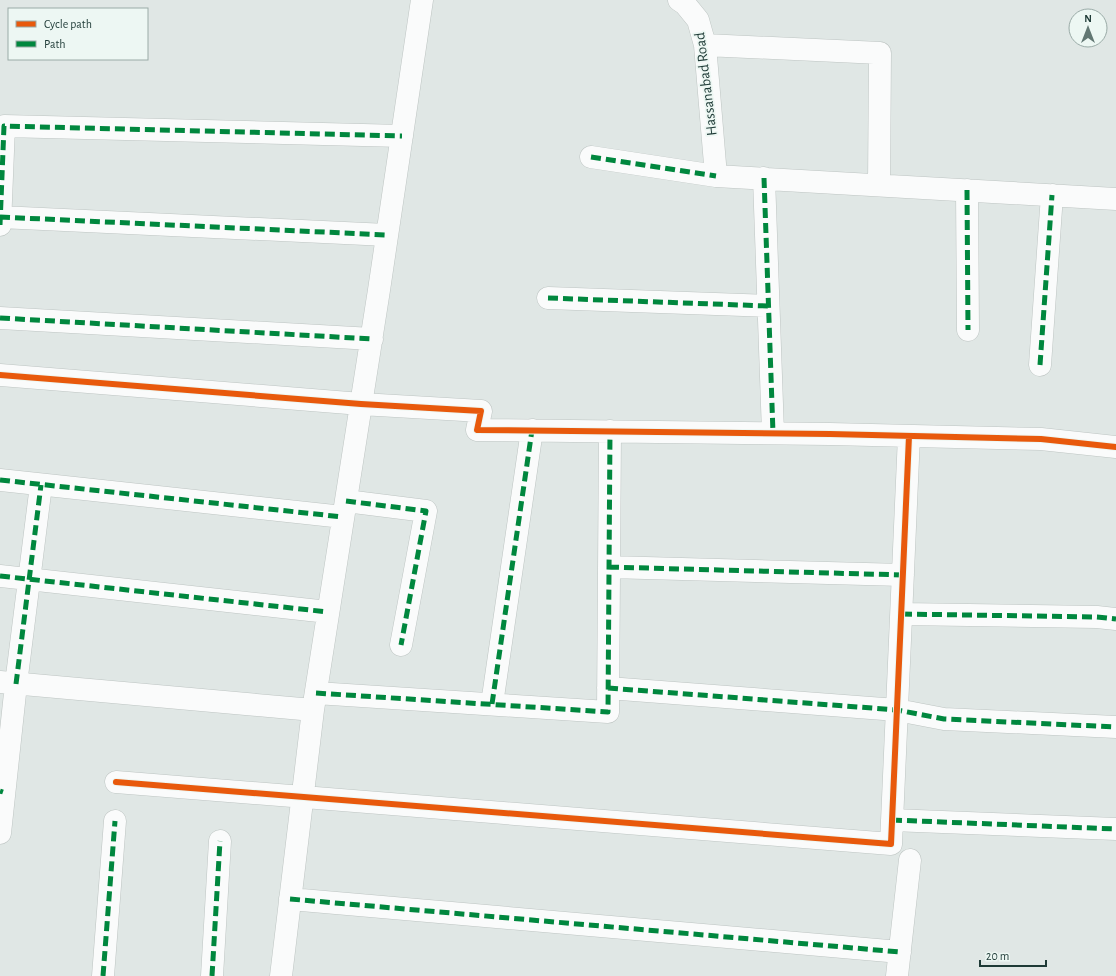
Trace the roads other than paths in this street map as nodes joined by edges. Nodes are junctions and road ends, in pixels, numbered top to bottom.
1 (422, 0) edge
2 (679, 0) edge
3 (705, 45) junction
4 (402, 136) junction
5 (2, 137) edge
6 (590, 157) dead end
7 (716, 176) junction
8 (764, 178) junction
9 (879, 185) junction
10 (967, 190) junction
11 (1052, 195) junction
12 (1116, 199) edge
13 (0, 217) edge
14 (0, 224) edge
15 (388, 235) junction
16 (548, 298) dead end
17 (768, 306) junction
18 (0, 318) edge
19 (968, 330) dead end
20 (372, 339) junction
21 (1040, 365) dead end
22 (0, 375) edge
23 (361, 404) junction
24 (532, 430) junction
25 (610, 431) junction
26 (773, 433) junction
27 (909, 436) junction
28 (1116, 447) edge
29 (0, 480) edge
30 (41, 485) junction
31 (345, 509) junction
32 (609, 567) junction
33 (903, 575) junction
34 (0, 576) edge
35 (29, 580) junction
36 (328, 612) junction
37 (902, 614) junction
38 (1116, 619) edge
39 (401, 645) dead end
40 (8, 683) edge
41 (608, 688) junction
42 (314, 702) junction
43 (492, 704) junction
44 (897, 710) junction
45 (1116, 727) edge
46 (116, 782) dead end
47 (2, 792) edge
48 (302, 796) junction
49 (892, 820) junction
50 (115, 821) dead end
51 (1116, 829) edge
52 (0, 832) edge
53 (220, 841) dead end
54 (910, 860) dead end
55 (290, 899) junction
56 (900, 952) junction
57 (103, 976) edge
58 (212, 976) edge
59 (281, 976) edge
60 (897, 976) edge

1 - 4 street
2 - 3 street, Hassanabad Road
3 - 7 street, Hassanabad Road
3 - 9 street
4 - 5 street
4 - 15 street
5 - 13 street
6 - 7 street
7 - 8 street
8 - 9 street
8 - 17 street
9 - 10 street
10 - 11 street
10 - 19 street
11 - 12 street
11 - 21 street
13 - 14 street
13 - 15 street
15 - 20 street
16 - 17 street
17 - 26 street
18 - 20 street
20 - 23 street
22 - 23 street
23 - 24 street
23 - 31 street
24 - 25 street
24 - 43 street
25 - 26 street
25 - 32 street
26 - 27 street
27 - 28 street
27 - 33 street
29 - 30 street
30 - 31 street
30 - 35 street
31 - 36 street
31 - 39 street
32 - 33 street
32 - 41 street
33 - 37 street
34 - 35 street
35 - 36 street
35 - 40 street
36 - 42 street
37 - 38 street
37 - 44 street
40 - 42 street
40 - 47 street
41 - 43 street
41 - 44 street
42 - 43 street
42 - 48 street
44 - 45 street
44 - 49 street
46 - 48 street
47 - 52 street
48 - 49 street
48 - 55 street
49 - 51 street
50 - 57 street
53 - 58 street
54 - 56 street
55 - 56 street
55 - 59 street
56 - 60 street

